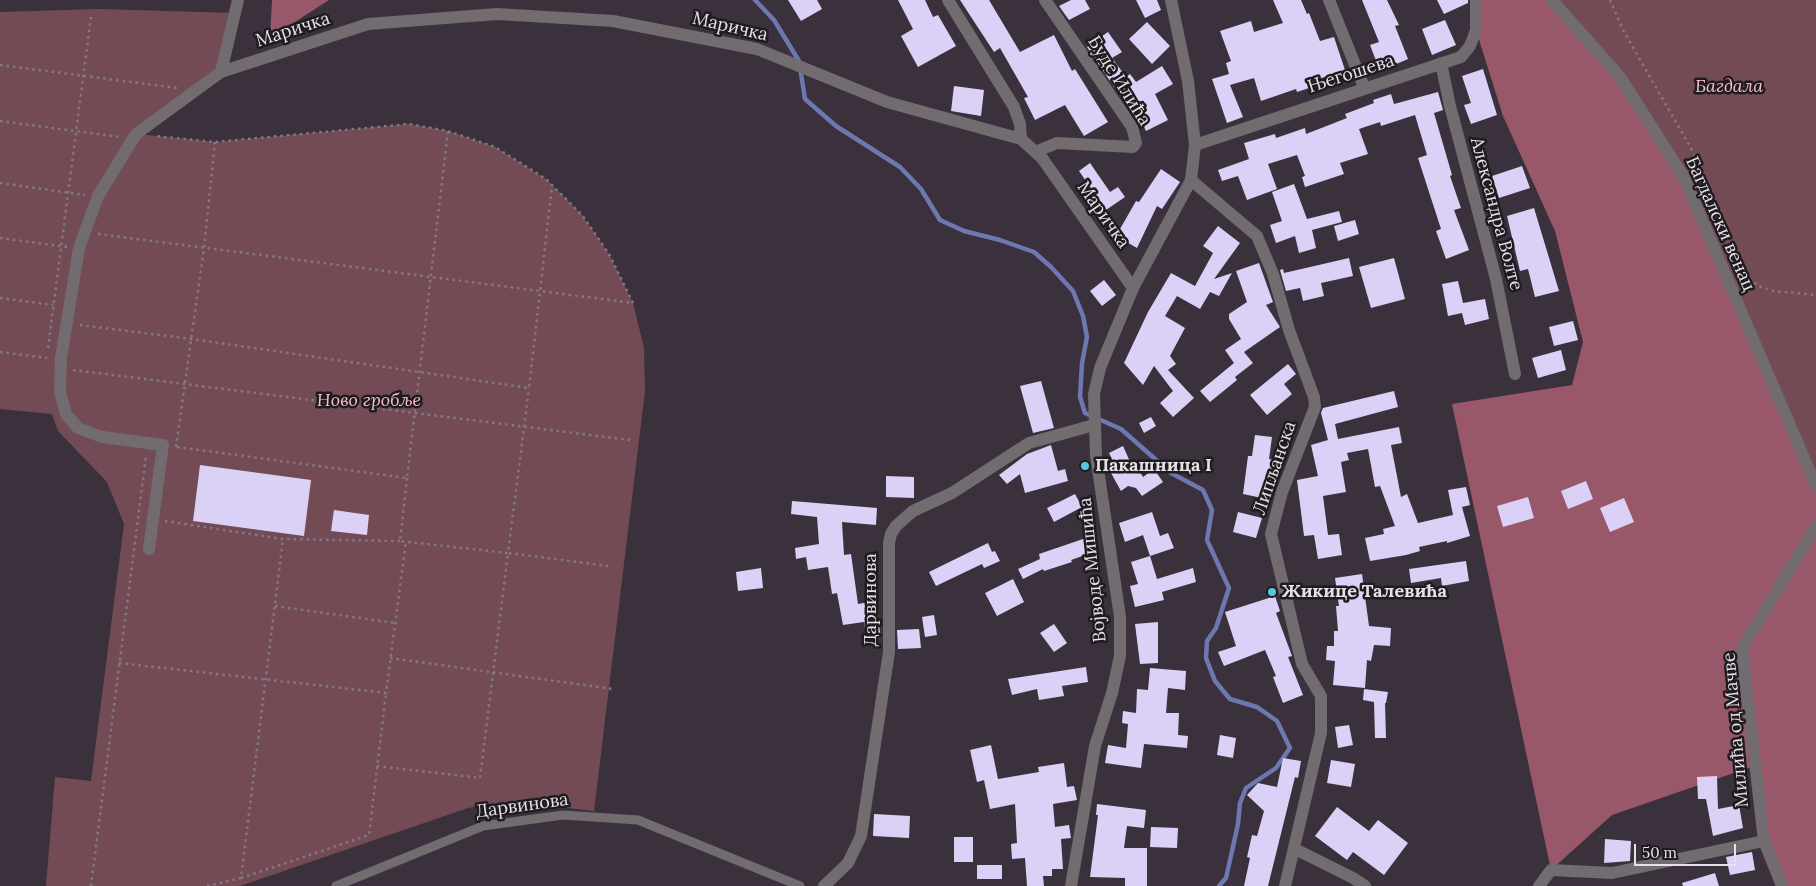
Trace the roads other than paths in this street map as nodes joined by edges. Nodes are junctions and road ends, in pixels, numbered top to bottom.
1 (238, 0) edge
2 (948, 0) edge
3 (1045, 0) edge
4 (1171, 0) edge
5 (1329, 0) edge
6 (1476, 0) edge
7 (1552, 0) edge
8 (1441, 63) junction
9 (221, 72) junction
10 (1364, 87) junction
11 (1021, 139) junction
12 (1195, 145) junction
13 (1035, 152) junction
14 (1191, 180) junction
15 (1133, 288) junction
16 (1515, 374) dead end
17 (1094, 431) junction
18 (1816, 486) edge
19 (1816, 526) edge
20 (149, 549) dead end
21 (1764, 841) junction
22 (1295, 849) junction
23 (336, 886) edge
24 (800, 886) edge
25 (824, 886) edge
26 (1071, 886) edge
27 (1286, 886) edge
28 (1365, 886) edge
29 (1539, 886) edge
30 (1782, 886) edge

1 - 9 street
2 - 11 street
3 - 13 street, Буде Илића
4 - 12 street, Војводе Мишића
5 - 10 street
6 - 8 street, Његошева
7 - 18 street, Багдалски венац
8 - 10 street, Његошева
8 - 16 street, Александра Волте
9 - 11 street, Маричка
9 - 20 street, Маричка
10 - 12 street, Његошева
11 - 13 street, Маричка
12 - 14 street, Војводе Мишића
13 - 15 street, Маричка
14 - 15 street, Војводе Мишића
14 - 22 street, Липљанска
15 - 17 street, Војводе Мишића
17 - 25 street, Дарвинова
17 - 26 street, Војводе Мишића
19 - 21 street, Милића од Мачве
21 - 29 street
21 - 30 street, Милића од Мачве
22 - 27 street, Липљанска
22 - 28 street
23 - 24 lane, Дарвинова

